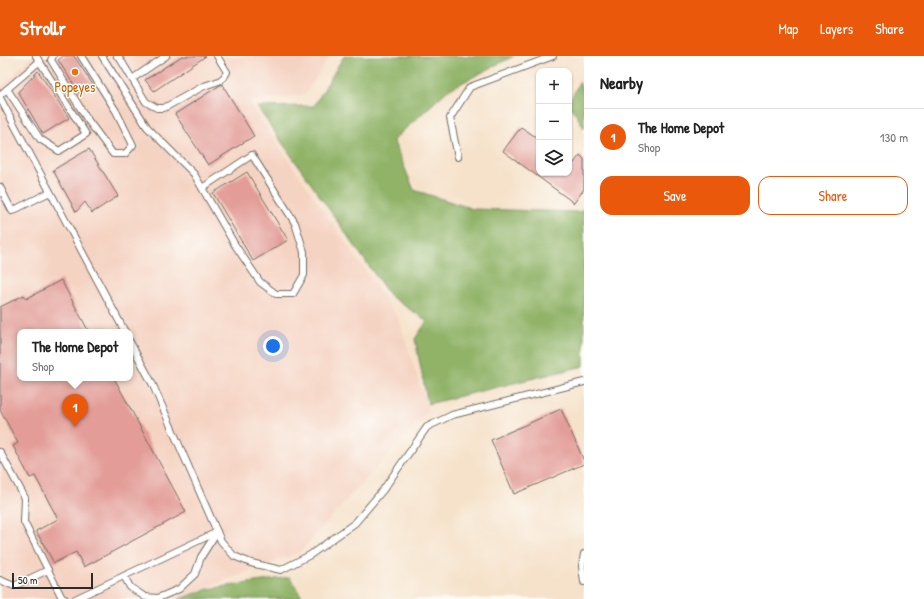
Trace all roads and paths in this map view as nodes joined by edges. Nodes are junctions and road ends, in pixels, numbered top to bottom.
1 (53, 56) edge
2 (81, 56) edge
3 (102, 56) edge
4 (118, 56) edge
5 (166, 56) edge
6 (217, 56) edge
7 (553, 56) edge
8 (38, 59) edge
9 (132, 79) junction
10 (7, 89) junction
11 (0, 96) edge
12 (458, 157) dead end
13 (0, 188) edge
14 (202, 188) junction
15 (50, 192) junction
16 (2, 197) edge
17 (122, 329) edge
18 (133, 348) edge
19 (584, 382) edge
20 (0, 452) edge
21 (217, 532) junction
22 (584, 554) edge
23 (48, 570) junction
24 (124, 576) junction
25 (0, 580) edge
26 (584, 582) edge
27 (65, 599) edge
28 (75, 599) edge

1 - 2 lane
3 - 14 lane
4 - 9 lane
5 - 9 lane
6 - 9 lane
7 - 12 lane
8 - 10 lane
8 - 10 lane
10 - 11 lane
11 - 15 lane
13 - 16 lane
14 - 14 lane
15 - 16 lane
15 - 17 lane
18 - 21 lane
19 - 21 lane
20 - 23 lane
21 - 24 lane
21 - 24 lane
22 - 26 lane
23 - 25 lane
23 - 27 lane
24 - 28 lane

